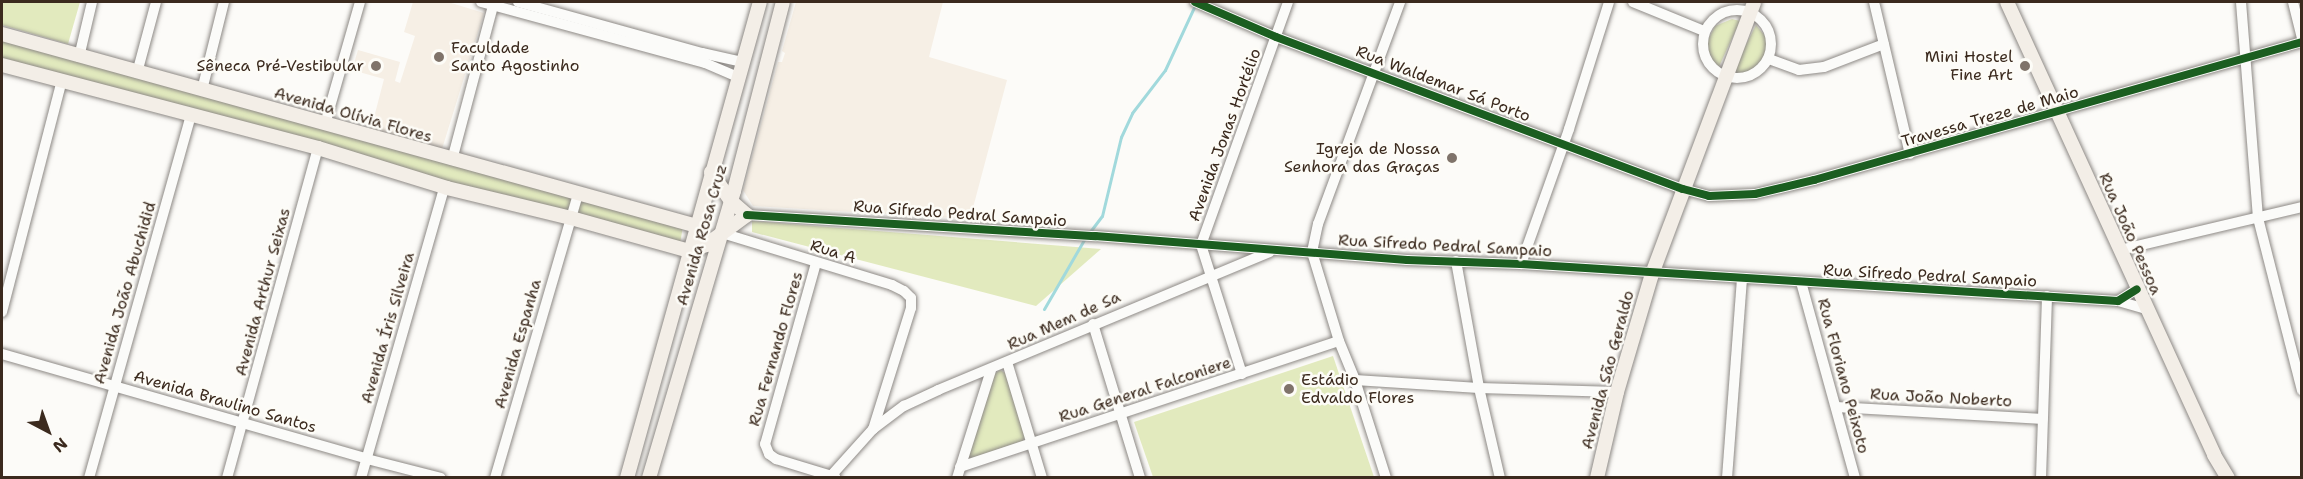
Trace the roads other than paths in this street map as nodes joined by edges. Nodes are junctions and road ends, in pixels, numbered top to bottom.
1 (92, 2) edge
2 (156, 2) edge
3 (224, 2) edge
4 (360, 2) edge
5 (482, 2) edge
6 (518, 2) edge
7 (760, 2) edge
8 (783, 2) edge
9 (1288, 2) edge
10 (1400, 2) edge
11 (1610, 2) edge
12 (1633, 2) edge
13 (1874, 2) edge
14 (2007, 2) edge
15 (2241, 2) edge
16 (2293, 2) edge
17 (494, 3) edge
18 (1198, 3) edge
19 (1752, 6) edge
20 (755, 18) junction
21 (778, 23) junction
22 (1704, 31) junction
23 (613, 33) junction
24 (2, 34) edge
25 (1276, 37) junction
26 (2301, 37) edge
27 (2301, 42) edge
28 (1884, 44) junction
29 (79, 57) junction
30 (2244, 58) junction
31 (1769, 59) junction
32 (743, 62) junction
33 (2, 65) edge
34 (137, 73) junction
35 (1374, 73) junction
36 (1724, 75) junction
37 (738, 77) junction
38 (62, 80) junction
39 (202, 90) junction
40 (2057, 112) junction
41 (191, 116) junction
42 (325, 124) junction
43 (1564, 144) junction
44 (318, 148) junction
45 (1910, 154) junction
46 (452, 160) junction
47 (711, 172) junction
48 (444, 188) junction
49 (1683, 189) junction
50 (578, 195) junction
51 (731, 201) junction
52 (2301, 207) edge
53 (747, 215) junction
54 (571, 218) junction
55 (2258, 218) junction
56 (692, 228) junction
57 (722, 233) junction
58 (706, 245) junction
59 (1201, 245) junction
60 (2120, 250) junction
61 (689, 251) junction
62 (1271, 251) junction
63 (1312, 252) junction
64 (1456, 261) junction
65 (816, 263) junction
66 (1521, 264) junction
67 (712, 266) junction
68 (1652, 274) junction
69 (1209, 275) junction
70 (1742, 279) junction
71 (1801, 282) junction
72 (2137, 289) junction
73 (2048, 296) junction
74 (2118, 301) junction
75 (2146, 309) junction
76 (2, 312) edge
77 (1093, 324) junction
78 (1338, 341) junction
79 (2, 354) edge
80 (1007, 362) junction
81 (991, 370) junction
82 (1242, 374) junction
83 (1355, 380) junction
84 (114, 386) junction
85 (1479, 388) junction
86 (2301, 390) edge
87 (1617, 392) junction
88 (1837, 407) junction
89 (1121, 415) junction
90 (2043, 419) junction
91 (243, 422) junction
92 (873, 429) junction
93 (1033, 443) junction
94 (367, 459) junction
95 (959, 472) edge
96 (89, 477) edge
97 (227, 477) edge
98 (362, 477) edge
99 (441, 477) edge
100 (495, 477) edge
101 (627, 477) edge
102 (649, 477) edge
103 (833, 477) edge
104 (1042, 477) edge
105 (1140, 477) edge
106 (1386, 477) edge
107 (1500, 477) edge
108 (1597, 477) edge
109 (1727, 477) edge
110 (1855, 477) edge
111 (2041, 477) edge
112 (2228, 477) edge

1 - 29 street
2 - 34 street
3 - 39 street
4 - 42 street
5 - 17 street
6 - 23 street
7 - 20 main road, Avenida Rosa Cruz
8 - 21 main road, Avenida Rosa Cruz
9 - 25 street, Avenida Jonas Hortélio
10 - 35 street
11 - 43 street
12 - 22 street
13 - 28 street
14 - 40 main road, Rua João Pessoa
15 - 30 street
16 - 26 street
17 - 23 street
17 - 46 street
18 - 25 street, Rua Waldemar Sá Porto
19 - 22 street
19 - 31 street
19 - 36 main road, Avenida São Geraldo
20 - 21 main road
20 - 32 main road, Avenida Rosa Cruz
21 - 51 main road, Avenida Rosa Cruz
22 - 36 street
23 - 32 street
23 - 37 street
24 - 29 main road, Avenida Olívia Flores
25 - 35 street, Rua Waldemar Sá Porto
25 - 59 street, Avenida Jonas Hortélio
27 - 30 street, Travessa Treze de Maio
28 - 31 street
28 - 45 street
29 - 34 main road, Avenida Olívia Flores
30 - 40 street, Travessa Treze de Maio
30 - 55 street
31 - 36 street
32 - 37 main road, Avenida Rosa Cruz
33 - 38 main road
34 - 39 main road, Avenida Olívia Flores
35 - 43 street, Rua Waldemar Sá Porto
35 - 63 street
36 - 49 main road, Avenida São Geraldo
37 - 47 main road, Avenida Rosa Cruz
38 - 41 main road
38 - 76 street
39 - 42 main road, Avenida Olívia Flores
40 - 45 street, Travessa Treze de Maio
40 - 60 main road, Rua João Pessoa
41 - 44 main road
41 - 84 street, Avenida João Abuchidid
42 - 46 main road, Avenida Olívia Flores
43 - 49 street, Rua Waldemar Sá Porto
43 - 66 street
44 - 48 main road
44 - 91 street, Avenida Arthur Seixas
45 - 49 street, Travessa Treze de Maio
46 - 50 main road, Avenida Olívia Flores
47 - 51 main road
47 - 56 main road, Avenida Rosa Cruz
48 - 54 main road
48 - 94 street, Avenida Íris Silveira
49 - 68 main road, Avenida São Geraldo
50 - 54 street, Avenida Espanha
50 - 56 main road, Avenida Olívia Flores
51 - 53 main road
51 - 57 main road, Avenida Rosa Cruz
52 - 55 street
53 - 57 main road
53 - 59 street, Rua Sifredo Pedral Sampaio
54 - 61 main road
54 - 100 street, Avenida Espanha
55 - 60 street
55 - 86 street
56 - 58 main road
56 - 61 main road, Avenida Rosa Cruz
57 - 58 main road
57 - 65 street, Rua A
57 - 67 main road, Avenida Rosa Cruz
58 - 61 main road
58 - 67 main road
59 - 62 street, Rua Sifredo Pedral Sampaio
59 - 69 street
60 - 72 main road, Rua João Pessoa
61 - 101 main road, Avenida Rosa Cruz
62 - 63 street, Rua Sifredo Pedral Sampaio
62 - 69 street, Rua Mem de Sa
63 - 64 street, Rua Sifredo Pedral Sampaio
63 - 78 street
64 - 66 street, Rua Sifredo Pedral Sampaio
64 - 85 street
65 - 92 street, Rua A
65 - 103 street, Rua Fernando Flores
66 - 68 street, Rua Sifredo Pedral Sampaio
67 - 102 main road, Avenida Rosa Cruz
68 - 70 street, Rua Sifredo Pedral Sampaio
68 - 87 main road, Avenida São Geraldo
69 - 77 street, Rua Mem de Sa
69 - 82 street
70 - 71 street, Rua Sifredo Pedral Sampaio
70 - 109 street
71 - 73 street, Rua Sifredo Pedral Sampaio
71 - 88 street, Rua Floriano Peixoto
72 - 74 street
72 - 75 main road, Rua João Pessoa
73 - 74 street, Rua Sifredo Pedral Sampaio
73 - 90 street
74 - 75 street, Rua Sifredo Pedral Sampaio
75 - 112 main road, Rua João Pessoa
77 - 80 street, Rua Mem de Sa
77 - 89 street
78 - 82 street, Rua General Falconiere
78 - 83 street
79 - 84 street, Avenida Braulino Santos
80 - 81 street, Rua Mem de Sa
80 - 93 street
81 - 92 street, Rua Mem de Sa
81 - 95 street
82 - 89 street, Rua General Falconiere
83 - 85 street
83 - 106 street
84 - 91 street, Avenida Braulino Santos
84 - 96 street, Avenida João Abuchidid
85 - 87 street
85 - 107 street
87 - 108 main road, Avenida São Geraldo
88 - 90 street, Rua João Noberto
88 - 110 street, Rua Floriano Peixoto
89 - 93 street, Rua General Falconiere
89 - 105 street
90 - 111 street
91 - 94 street, Avenida Braulino Santos
91 - 97 street, Avenida Arthur Seixas
92 - 103 street
93 - 95 street, Rua General Falconiere
93 - 104 street
94 - 98 street, Avenida Íris Silveira
94 - 99 street, Avenida Braulino Santos

